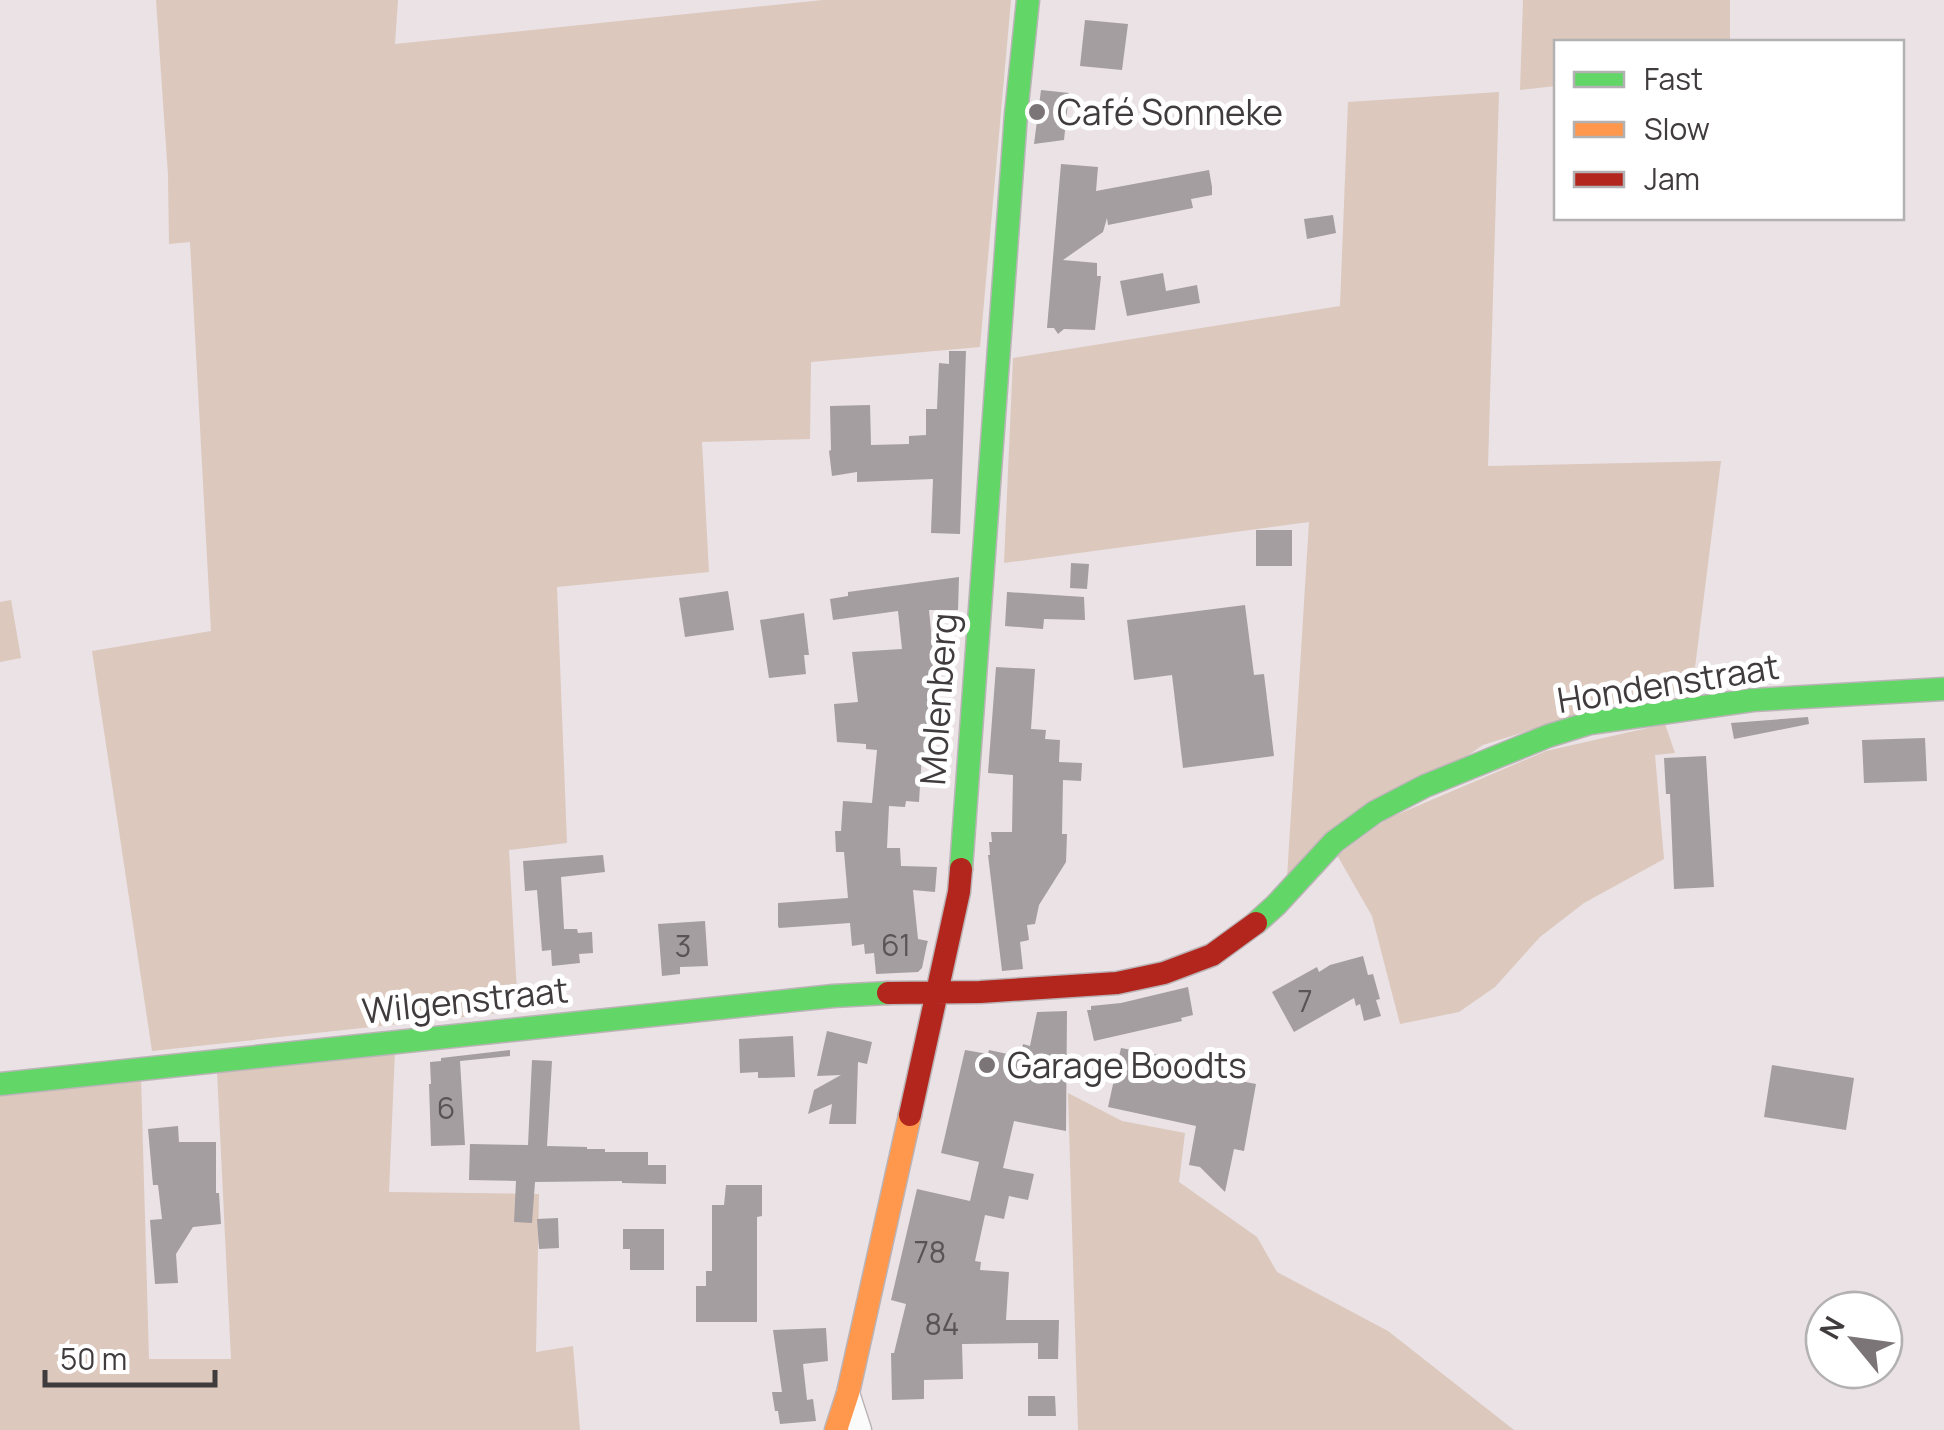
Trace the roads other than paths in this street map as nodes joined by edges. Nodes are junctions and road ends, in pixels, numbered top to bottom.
1 (1028, 0) edge
2 (1944, 690) edge
3 (938, 991) junction
4 (0, 1084) edge
5 (848, 1394) junction
6 (836, 1430) edge
7 (860, 1430) edge

1 - 3 street, Molenberg
2 - 3 street, Hondenstraat
3 - 4 street, Wilgenstraat
3 - 5 street, Molenberg
5 - 6 street, Molenberg
5 - 7 street

